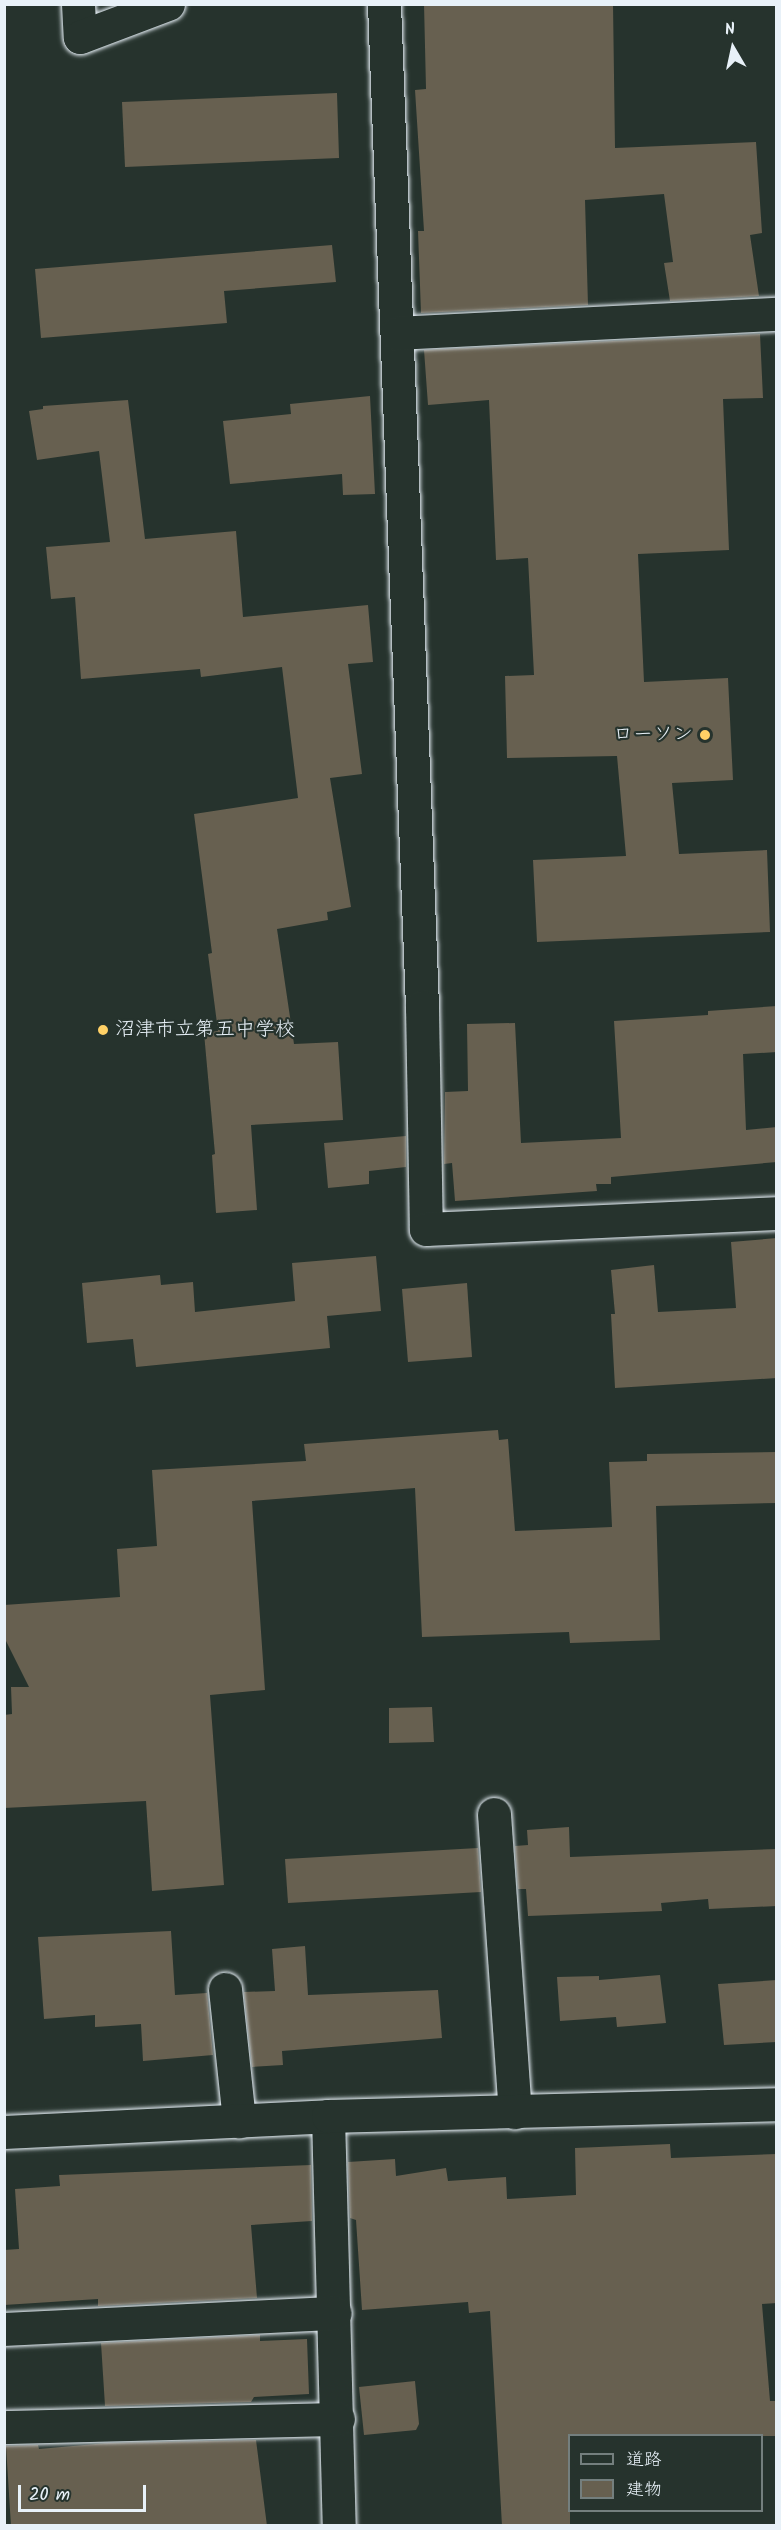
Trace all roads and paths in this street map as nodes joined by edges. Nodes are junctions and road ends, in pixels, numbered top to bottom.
1 (78, 4) edge
2 (168, 4) edge
3 (384, 4) edge
4 (763, 315) edge
5 (397, 333) junction
6 (777, 1213) edge
7 (494, 1814) dead end
8 (225, 1989) dead end
9 (777, 2104) edge
10 (514, 2112) junction
11 (328, 2116) junction
12 (239, 2121) junction
13 (4, 2132) edge
14 (335, 2313) junction
15 (4, 2329) edge
16 (338, 2419) junction
17 (4, 2427) edge
18 (339, 2526) edge

1 - 2 street
3 - 5 street
4 - 5 street
5 - 6 street
7 - 10 street
8 - 12 street
9 - 10 street
10 - 11 street
11 - 12 street
11 - 14 street
12 - 13 street
14 - 15 street
14 - 16 street
16 - 17 street
16 - 18 street

